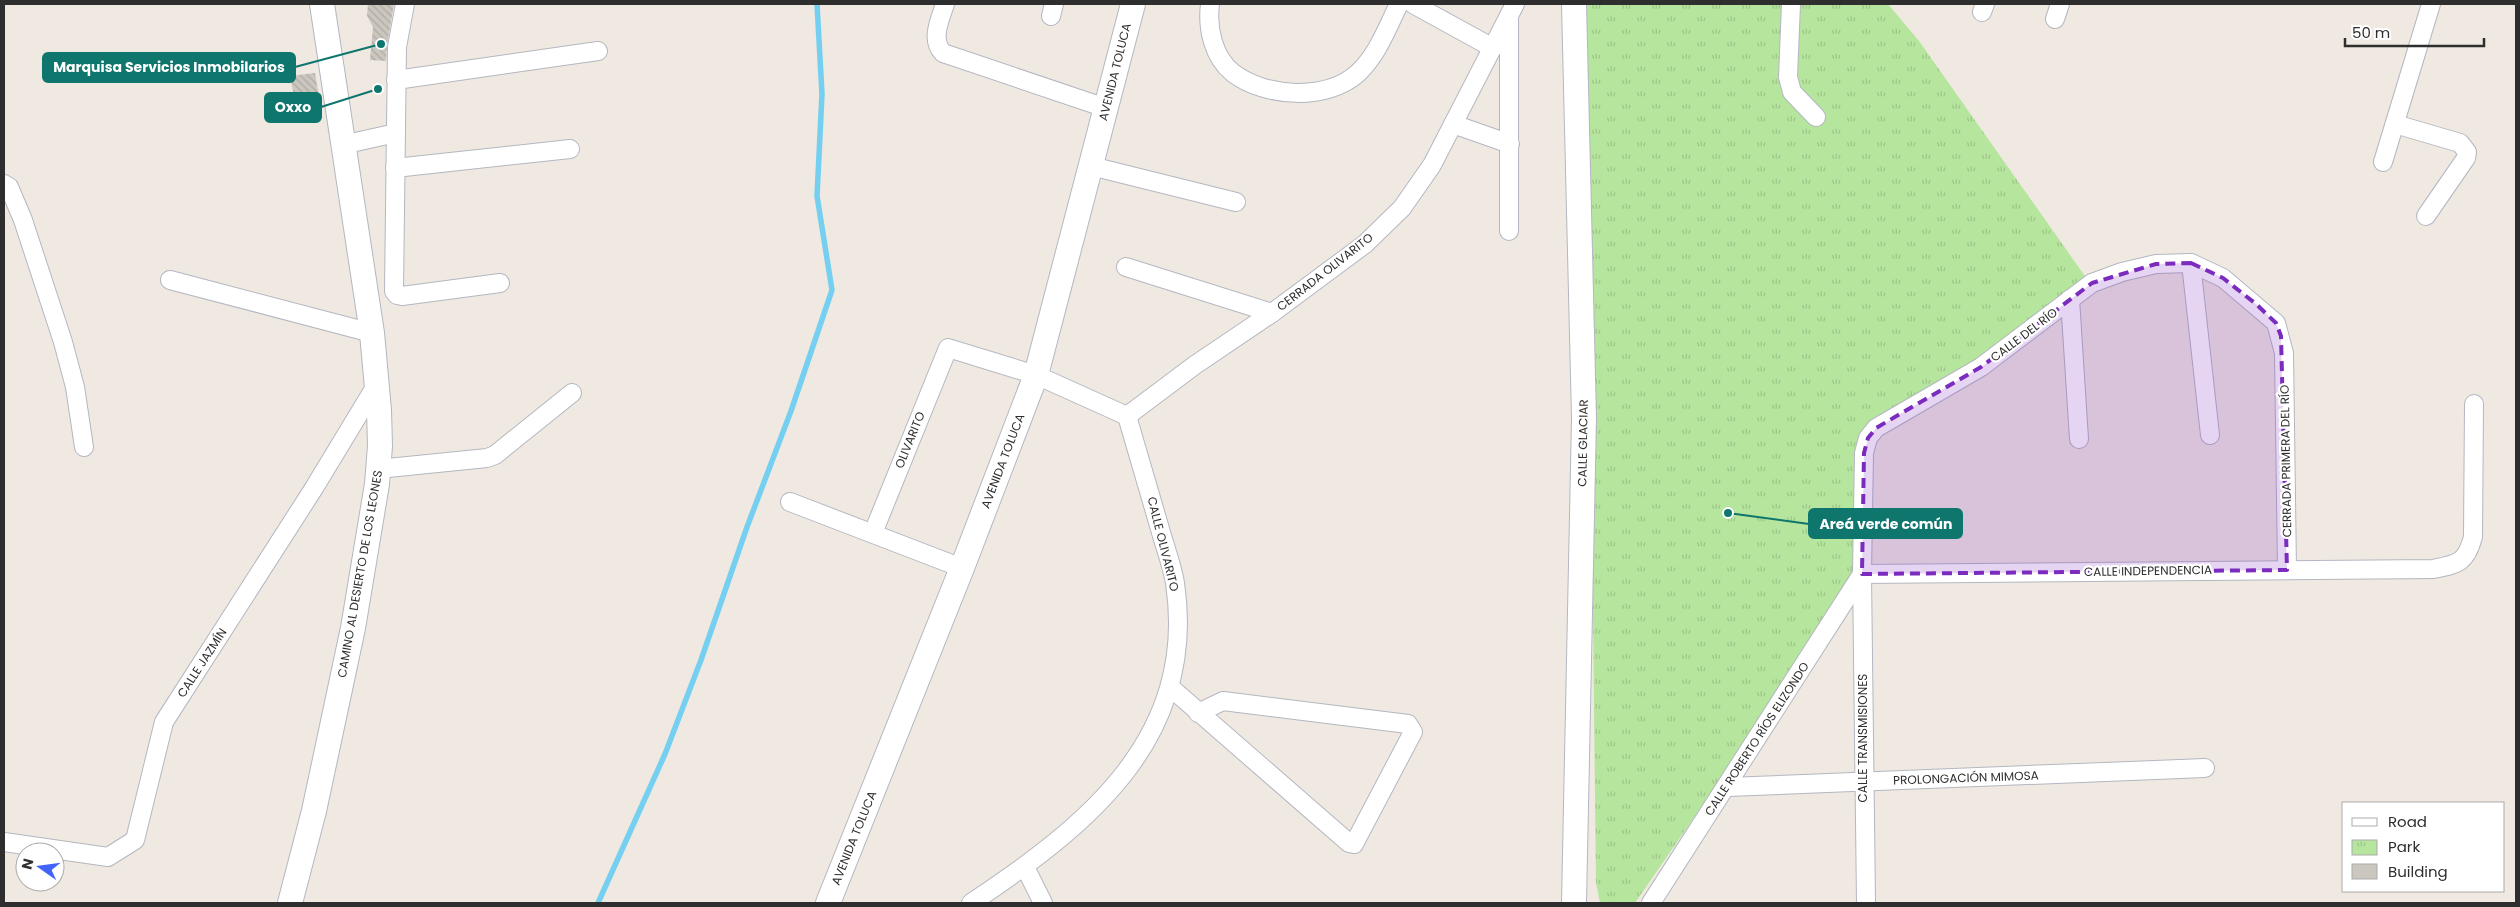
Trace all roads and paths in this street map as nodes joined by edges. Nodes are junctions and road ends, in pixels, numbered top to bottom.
1 (322, 4) edge
2 (405, 4) edge
3 (945, 4) edge
4 (1133, 4) edge
5 (1210, 4) edge
6 (1398, 4) edge
7 (1412, 4) edge
8 (1574, 4) edge
9 (1791, 4) edge
10 (2431, 4) edge
11 (1512, 10) edge
12 (1493, 48) junction
13 (598, 51) dead end
14 (396, 80) junction
15 (1106, 108) junction
16 (1816, 116) dead end
17 (1453, 124) junction
18 (2395, 124) junction
19 (396, 133) junction
20 (1510, 144) junction
21 (342, 145) junction
22 (570, 148) dead end
23 (2384, 162) dead end
24 (1091, 166) junction
25 (395, 168) junction
26 (4, 184) edge
27 (1236, 202) dead end
28 (2426, 216) dead end
29 (1509, 232) dead end
30 (2191, 263) junction
31 (1126, 267) dead end
32 (170, 280) dead end
33 (500, 283) dead end
34 (2070, 298) junction
35 (1272, 313) junction
36 (372, 333) junction
37 (2284, 353) joint
38 (1036, 375) junction
39 (377, 384) junction
40 (572, 393) dead end
41 (2474, 404) dead end
42 (1127, 416) junction
43 (2210, 435) dead end
44 (2079, 439) dead end
45 (84, 447) dead end
46 (378, 469) junction
47 (790, 502) dead end
48 (873, 533) junction
49 (962, 568) junction
50 (2287, 570) junction
51 (1862, 574) junction
52 (1170, 687) junction
53 (1198, 713) junction
54 (2205, 768) dead end
55 (1863, 782) junction
56 (1727, 787) junction
57 (4, 842) edge
58 (1025, 867) junction
59 (1576, 896) edge
60 (290, 903) edge
61 (828, 903) edge
62 (971, 903) edge
63 (1043, 903) edge
64 (1651, 903) edge
65 (1866, 903) edge

1 - 21 street, CAMINO AL DESIERTO DE LOS LEONES
2 - 14 street
3 - 15 street
4 - 15 street, AVENIDA TOLUCA
5 - 6 street
7 - 12 street
8 - 59 street, CALLE GLACIAR
9 - 16 street
10 - 18 street
11 - 12 street, CERRADA OLIVARITO
11 - 20 street
12 - 17 street, CERRADA OLIVARITO
13 - 14 street
14 - 19 street
15 - 24 street, AVENIDA TOLUCA
17 - 20 street
17 - 35 street, CERRADA OLIVARITO
18 - 23 street
18 - 28 street
19 - 21 street
19 - 25 street
20 - 29 street
21 - 36 street, CAMINO AL DESIERTO DE LOS LEONES
22 - 25 street
24 - 27 street
24 - 38 street, AVENIDA TOLUCA
25 - 33 street
26 - 45 street
30 - 34 street, CALLE DEL RÍO
30 - 37 street, CALLE DEL RÍO
30 - 43 street
31 - 35 street
32 - 36 street
34 - 44 street
34 - 51 street, CALLE DEL RÍO
35 - 42 street, CERRADA OLIVARITO
36 - 39 street, CAMINO AL DESIERTO DE LOS LEONES
37 - 50 street, CERRADA PRIMERA DEL RÍO
38 - 42 street
38 - 48 street, OLIVARITO
38 - 49 street, AVENIDA TOLUCA
39 - 46 street, CAMINO AL DESIERTO DE LOS LEONES
39 - 57 street, CALLE JAZMÍN
40 - 46 street
41 - 50 street, CALLE INDEPENDENCIA
42 - 52 street, CALLE OLIVARITO
46 - 60 street, CAMINO AL DESIERTO DE LOS LEONES
47 - 48 street
48 - 49 street
49 - 61 street, AVENIDA TOLUCA
50 - 51 street, CALLE INDEPENDENCIA
51 - 55 street, CALLE TRANSMISIONES
51 - 56 street, CALLE ROBERTO RÍOS ELIZONDO
52 - 53 street
52 - 58 street, CALLE OLIVARITO
53 - 53 street
54 - 55 street, PROLONGACIÓN MIMOSA
55 - 56 street, PROLONGACIÓN MIMOSA
55 - 65 street, CALLE TRANSMISIONES
56 - 64 street, CALLE ROBERTO RÍOS ELIZONDO
58 - 62 street, CALLE OLIVARITO
58 - 63 street

